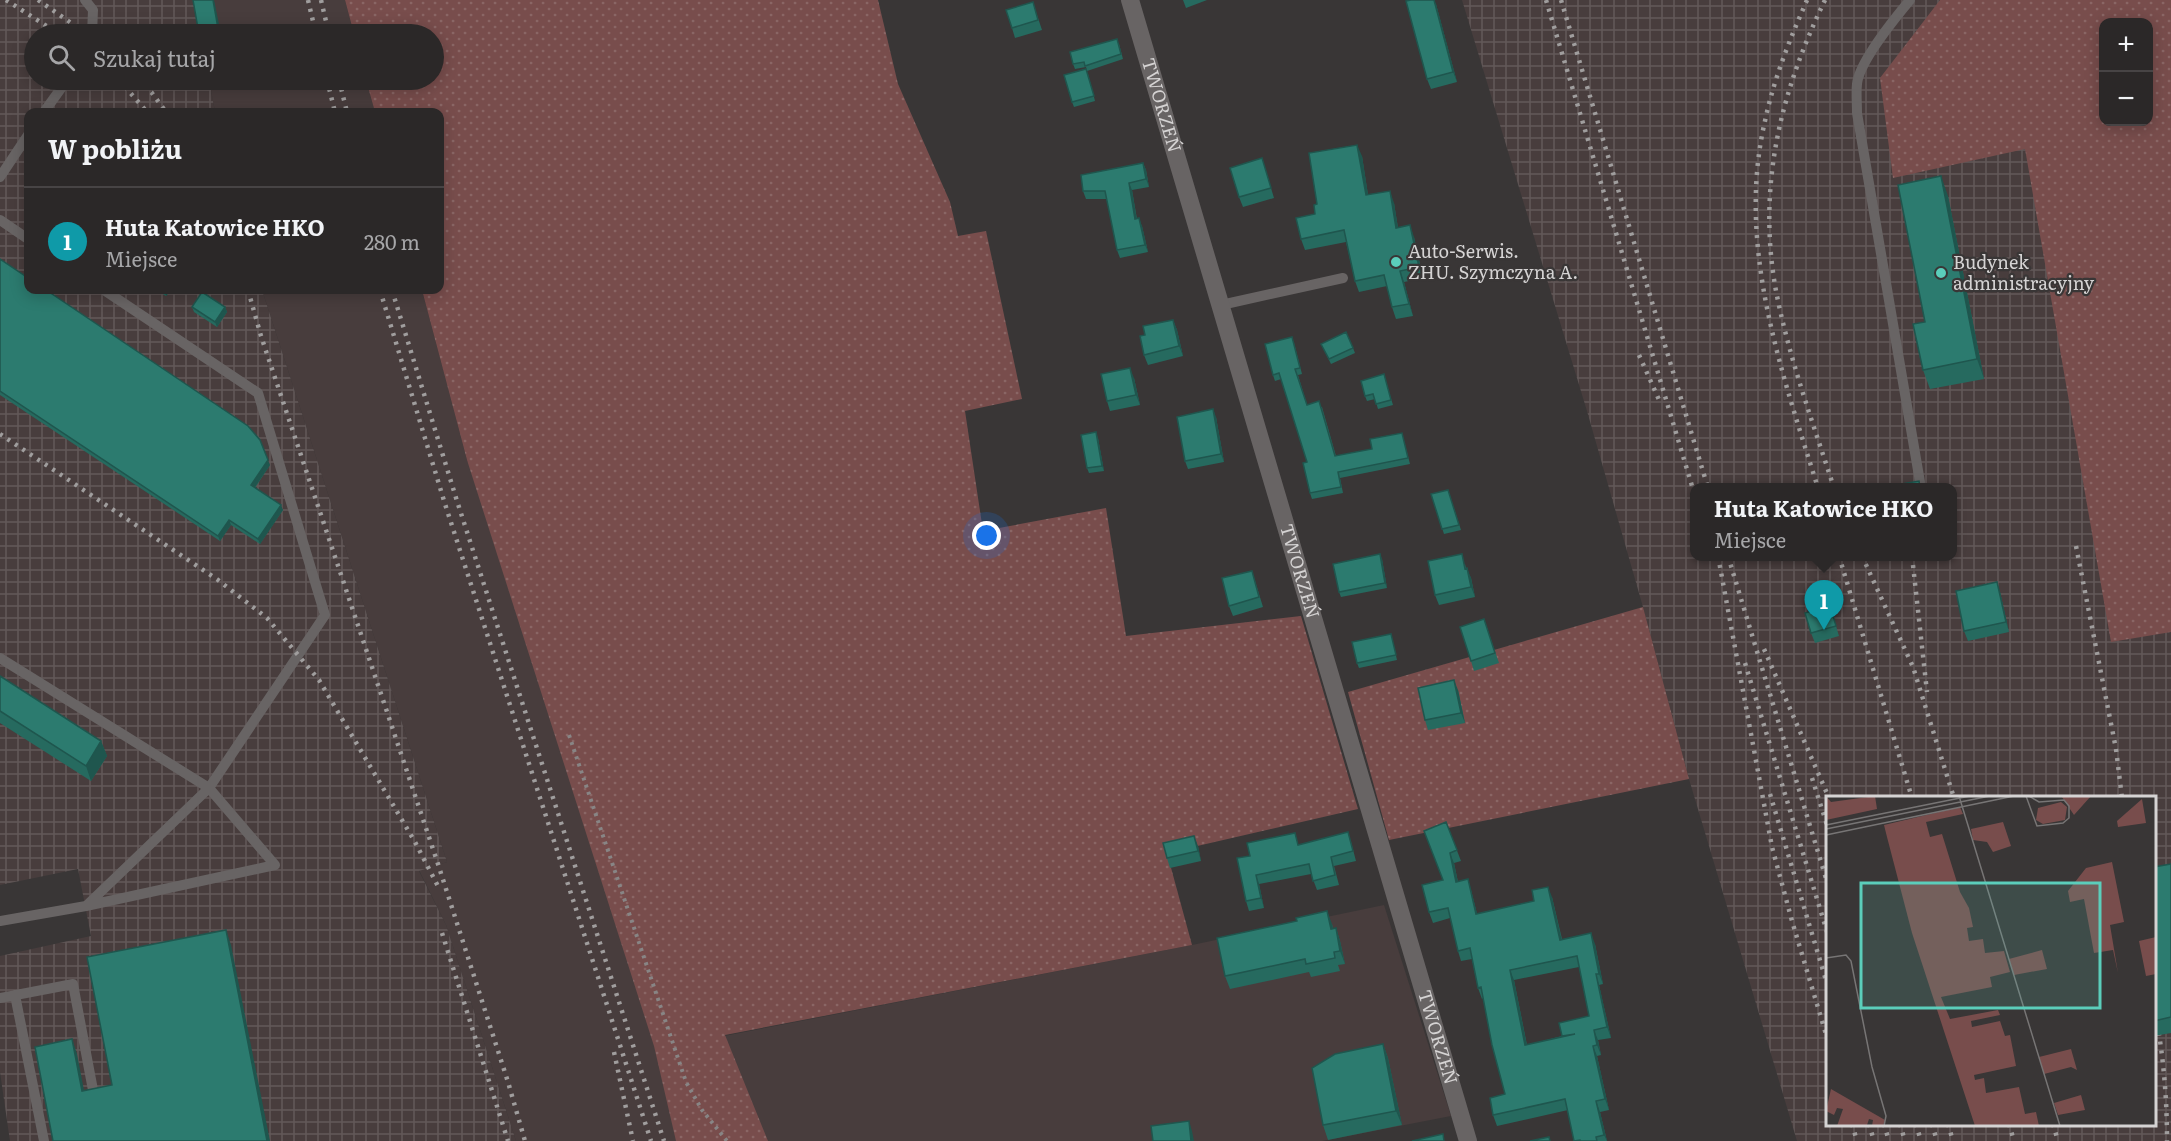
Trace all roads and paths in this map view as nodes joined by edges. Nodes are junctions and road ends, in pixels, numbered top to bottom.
1 (85, 0) edge
2 (1130, 0) edge
3 (1910, 0) edge
4 (92, 24) edge
5 (60, 90) edge
6 (47, 108) edge
7 (24, 141) edge
8 (0, 177) edge
9 (0, 220) edge
10 (24, 236) edge
11 (1343, 278) dead end
12 (110, 294) edge
13 (1221, 305) junction
14 (1920, 482) edge
15 (0, 658) edge
16 (569, 735) dead end
17 (209, 788) junction
18 (86, 906) junction
19 (0, 921) edge
20 (15, 995) junction
21 (0, 998) edge
22 (93, 1090) edge
23 (44, 1141) edge
24 (727, 1141) edge
25 (1468, 1141) edge

1 - 4 lane
2 - 13 street, TWORZEŃ
3 - 14 lane
5 - 6 lane
7 - 8 lane
9 - 10 lane
11 - 13 lane
12 - 17 lane
13 - 25 street, TWORZEŃ
15 - 17 lane
16 - 24 path
17 - 18 lane
17 - 18 lane
18 - 19 lane
20 - 21 lane
20 - 22 lane
20 - 23 lane

